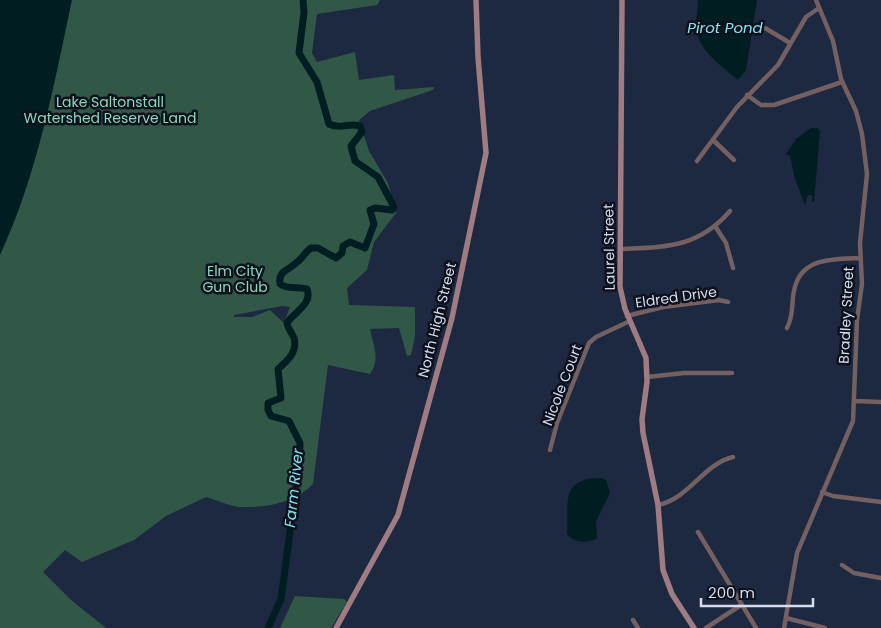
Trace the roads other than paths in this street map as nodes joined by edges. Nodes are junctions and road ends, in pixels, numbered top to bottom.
1 (476, 0) edge
2 (622, 0) edge
3 (816, 0) edge
4 (819, 8) junction
5 (765, 28) dead end
6 (790, 44) junction
7 (842, 82) junction
8 (747, 95) junction
9 (713, 140) junction
10 (734, 160) dead end
11 (697, 161) dead end
12 (730, 211) dead end
13 (715, 226) junction
14 (620, 249) junction
15 (860, 258) junction
16 (733, 268) dead end
17 (728, 302) dead end
18 (629, 319) junction
19 (787, 328) dead end
20 (732, 373) dead end
21 (647, 377) junction
22 (854, 401) junction
23 (881, 402) edge
24 (550, 450) dead end
25 (733, 457) dead end
26 (822, 492) junction
27 (881, 502) edge
28 (658, 505) junction
29 (698, 532) dead end
30 (842, 565) dead end
31 (881, 578) edge
32 (741, 605) junction
33 (786, 618) junction
34 (633, 620) dead end
35 (336, 628) edge
36 (638, 628) edge
37 (694, 628) edge
38 (706, 628) edge
39 (756, 628) edge
40 (784, 628) edge
41 (826, 628) edge

1 - 35 main road, North High Street
2 - 14 main road, Laurel Street
3 - 4 street, Bradley Street
4 - 6 street
4 - 7 street, Bradley Street
5 - 6 street
6 - 8 street
7 - 8 street
7 - 15 street, Bradley Street
8 - 9 street
9 - 10 street
9 - 11 street
12 - 13 street
13 - 14 street
13 - 16 street
14 - 18 main road, Laurel Street
15 - 19 street
15 - 22 street, Bradley Street
17 - 18 street, Eldred Drive
18 - 21 main road, Laurel Street
18 - 24 street, Nicole Court
20 - 21 street
21 - 28 main road, Laurel Street
22 - 23 street
22 - 26 street, Bradley Street
25 - 28 street
26 - 27 street
26 - 33 street, Bradley Street
28 - 37 main road, Laurel Street
29 - 32 street
30 - 31 street
32 - 38 street
32 - 39 street
33 - 40 street, Bradley Street
33 - 41 street
34 - 36 street

